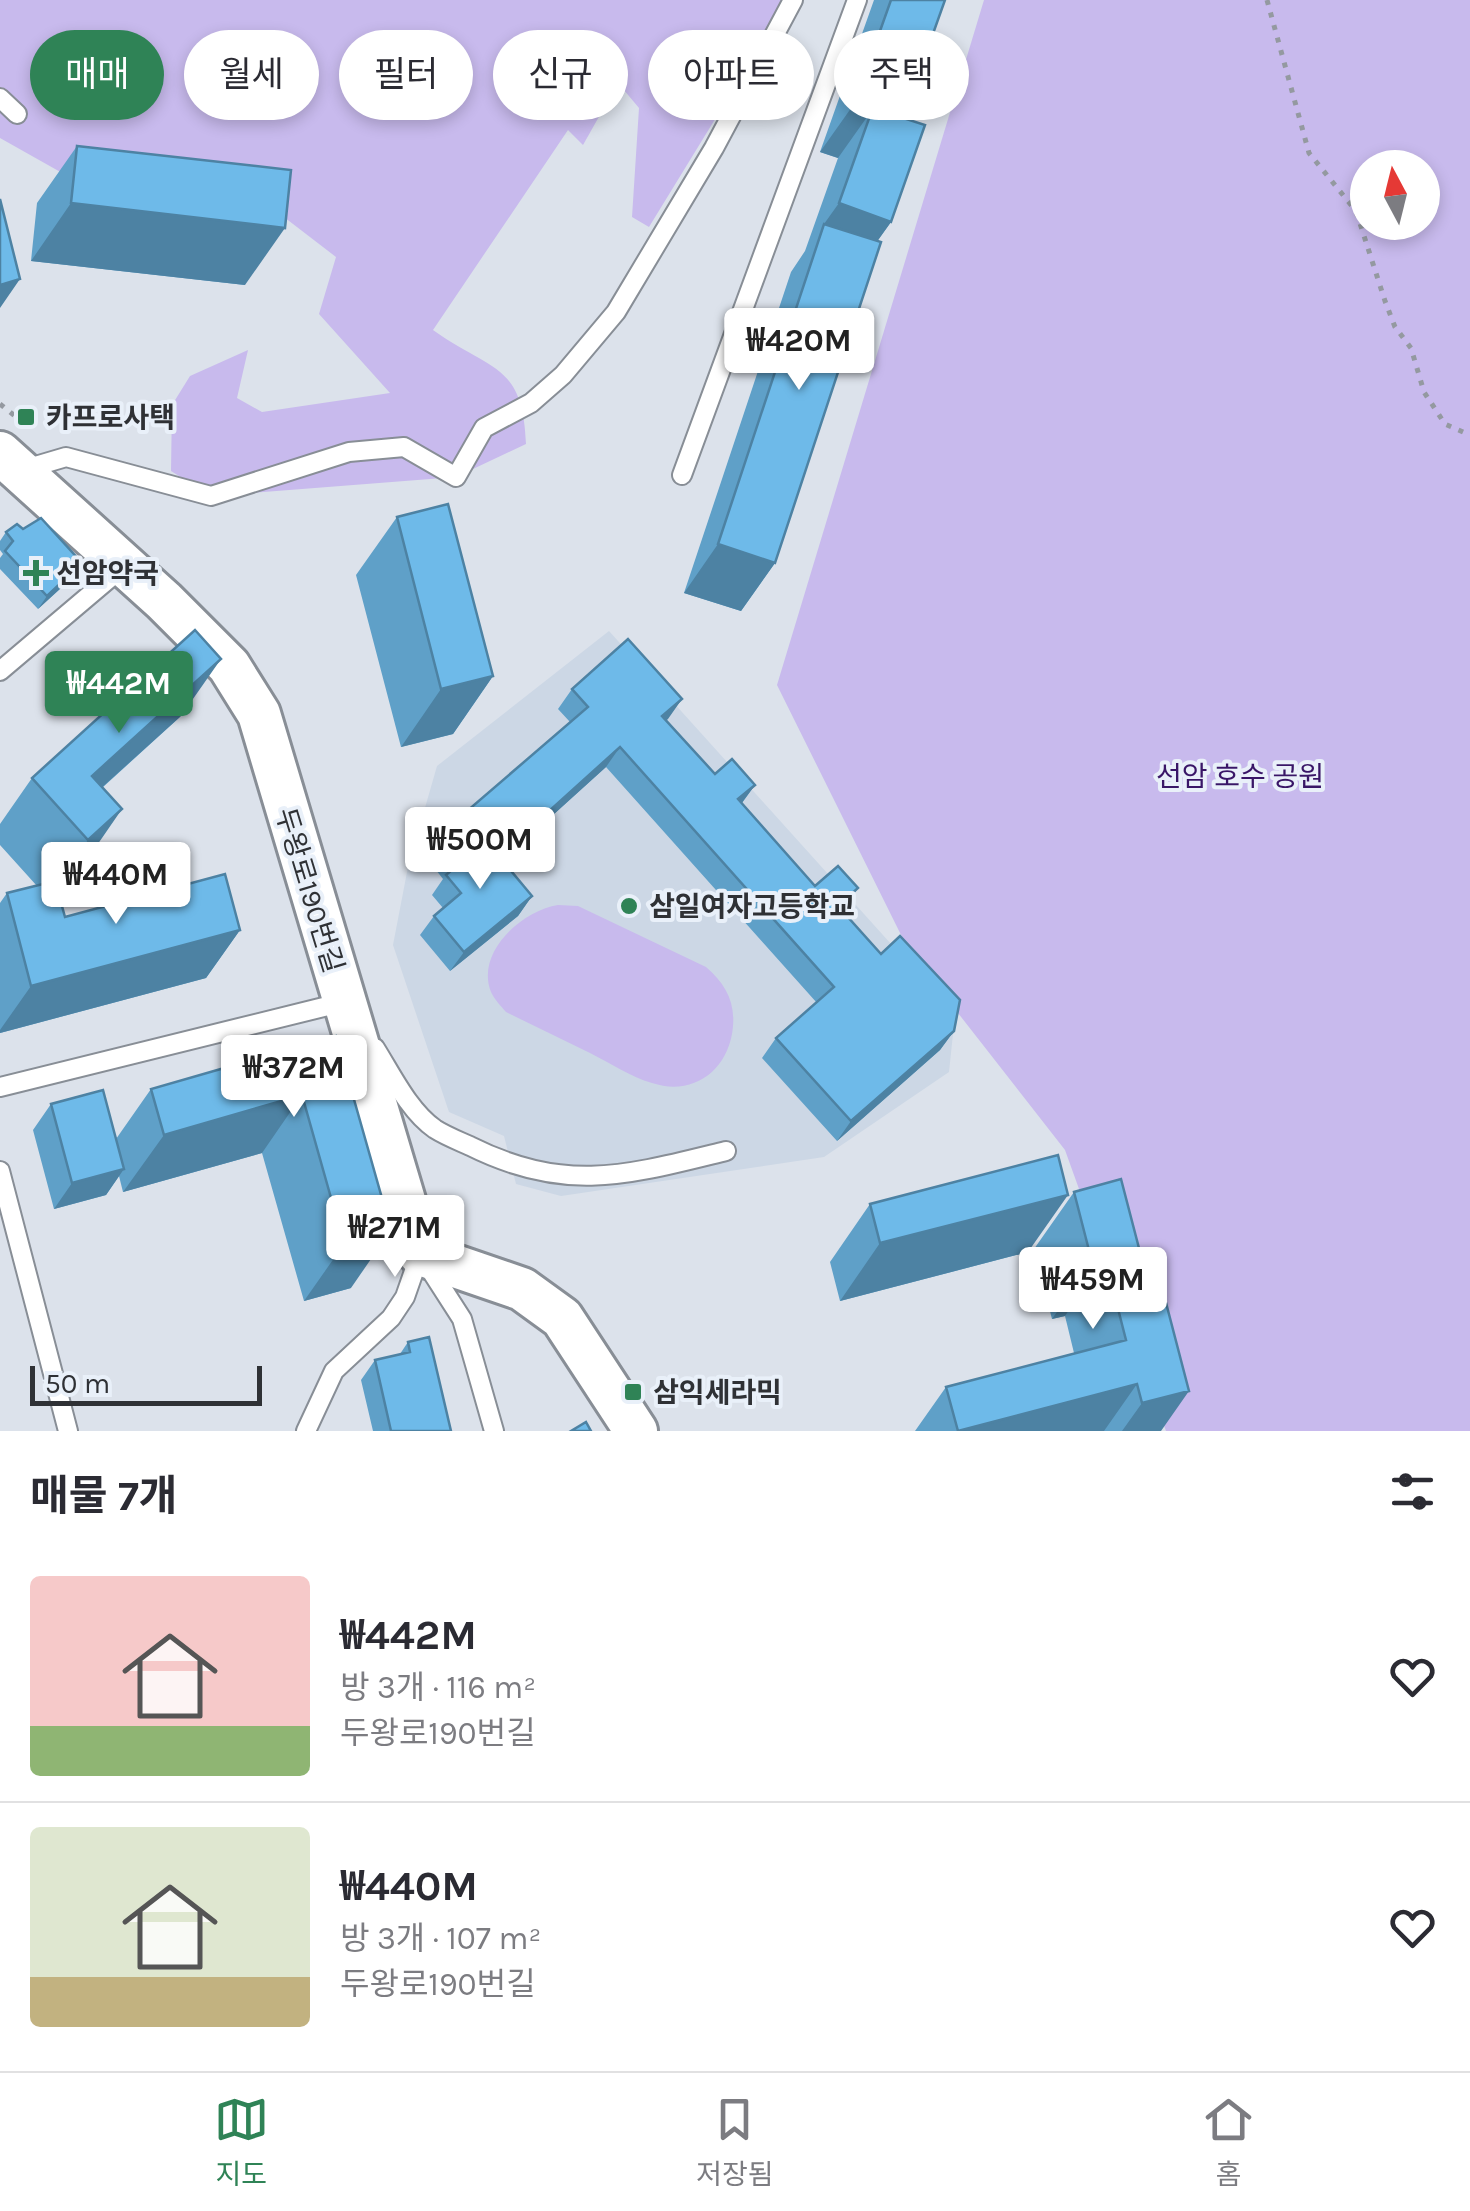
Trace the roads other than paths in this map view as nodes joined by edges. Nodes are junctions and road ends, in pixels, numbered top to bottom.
1 (793, 0) edge
2 (857, 0) edge
3 (0, 98) edge
4 (17, 114) dead end
5 (10, 462) edge
6 (682, 475) dead end
7 (124, 566) junction
8 (0, 671) edge
9 (343, 1000) junction
10 (0, 1087) edge
11 (726, 1150) dead end
12 (0, 1171) edge
13 (420, 1254) junction
14 (68, 1431) edge
15 (306, 1431) edge
16 (494, 1431) edge
17 (636, 1431) edge

1 - 5 lane
2 - 6 lane
3 - 4 lane
5 - 7 street, 두왕로190번길
7 - 8 lane
7 - 9 street, 두왕로190번길
9 - 10 lane
9 - 11 lane
9 - 13 street, 두왕로190번길
12 - 14 lane
13 - 15 lane
13 - 16 lane
13 - 17 street

